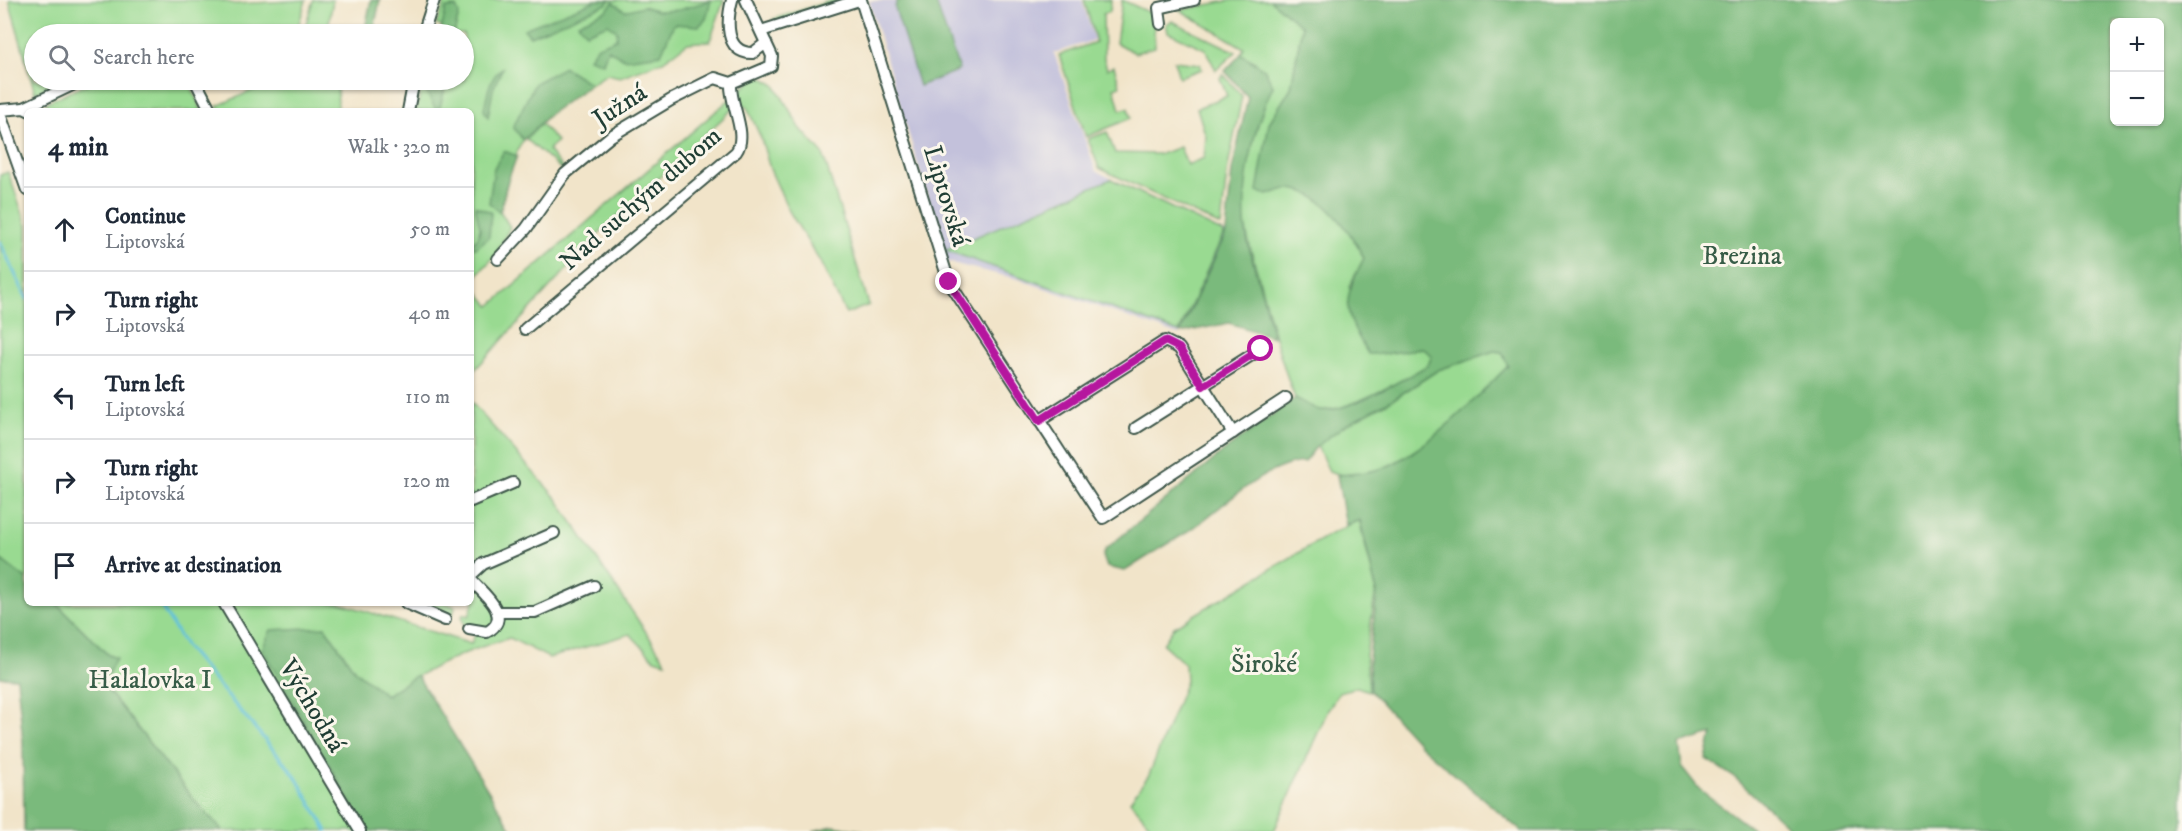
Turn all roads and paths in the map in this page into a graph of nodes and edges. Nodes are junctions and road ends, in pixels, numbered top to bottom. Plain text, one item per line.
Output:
1 (434, 0) edge
2 (732, 0) edge
3 (746, 0) edge
4 (860, 0) edge
5 (1194, 0) edge
6 (426, 24) edge
7 (1161, 24) dead end
8 (760, 31) junction
9 (766, 43) junction
10 (731, 82) junction
11 (64, 90) edge
12 (200, 90) edge
13 (412, 90) edge
14 (31, 108) edge
15 (209, 108) edge
16 (409, 108) edge
17 (0, 110) edge
18 (24, 110) edge
19 (0, 114) edge
20 (24, 182) edge
21 (498, 259) dead end
22 (525, 329) dead end
23 (1261, 349) dead end
24 (1203, 386) junction
25 (1286, 398) dead end
26 (1039, 421) junction
27 (1136, 428) dead end
28 (1233, 433) junction
29 (513, 483) dead end
30 (474, 500) edge
31 (554, 533) dead end
32 (474, 572) edge
33 (474, 583) edge
34 (594, 586) dead end
35 (226, 606) edge
36 (413, 606) edge
37 (497, 612) junction
38 (445, 620) dead end
39 (469, 628) dead end
40 (360, 831) edge

1 - 6 street
2 - 9 street
3 - 8 street, Južná
4 - 8 street, Liptovská
4 - 26 street, Liptovská
5 - 7 street
8 - 9 street, Južná
9 - 10 street, Južná
10 - 21 street, Južná
10 - 22 street, Nad suchým dubom
11 - 14 street
12 - 15 street
13 - 16 street
17 - 18 street
19 - 20 street
23 - 24 street
24 - 26 street
24 - 27 street
24 - 28 street
25 - 28 street, Liptovská
26 - 28 street, Liptovská
29 - 30 street
31 - 32 street
33 - 37 street
34 - 37 street
35 - 40 street, Východná
36 - 38 street
37 - 39 street

